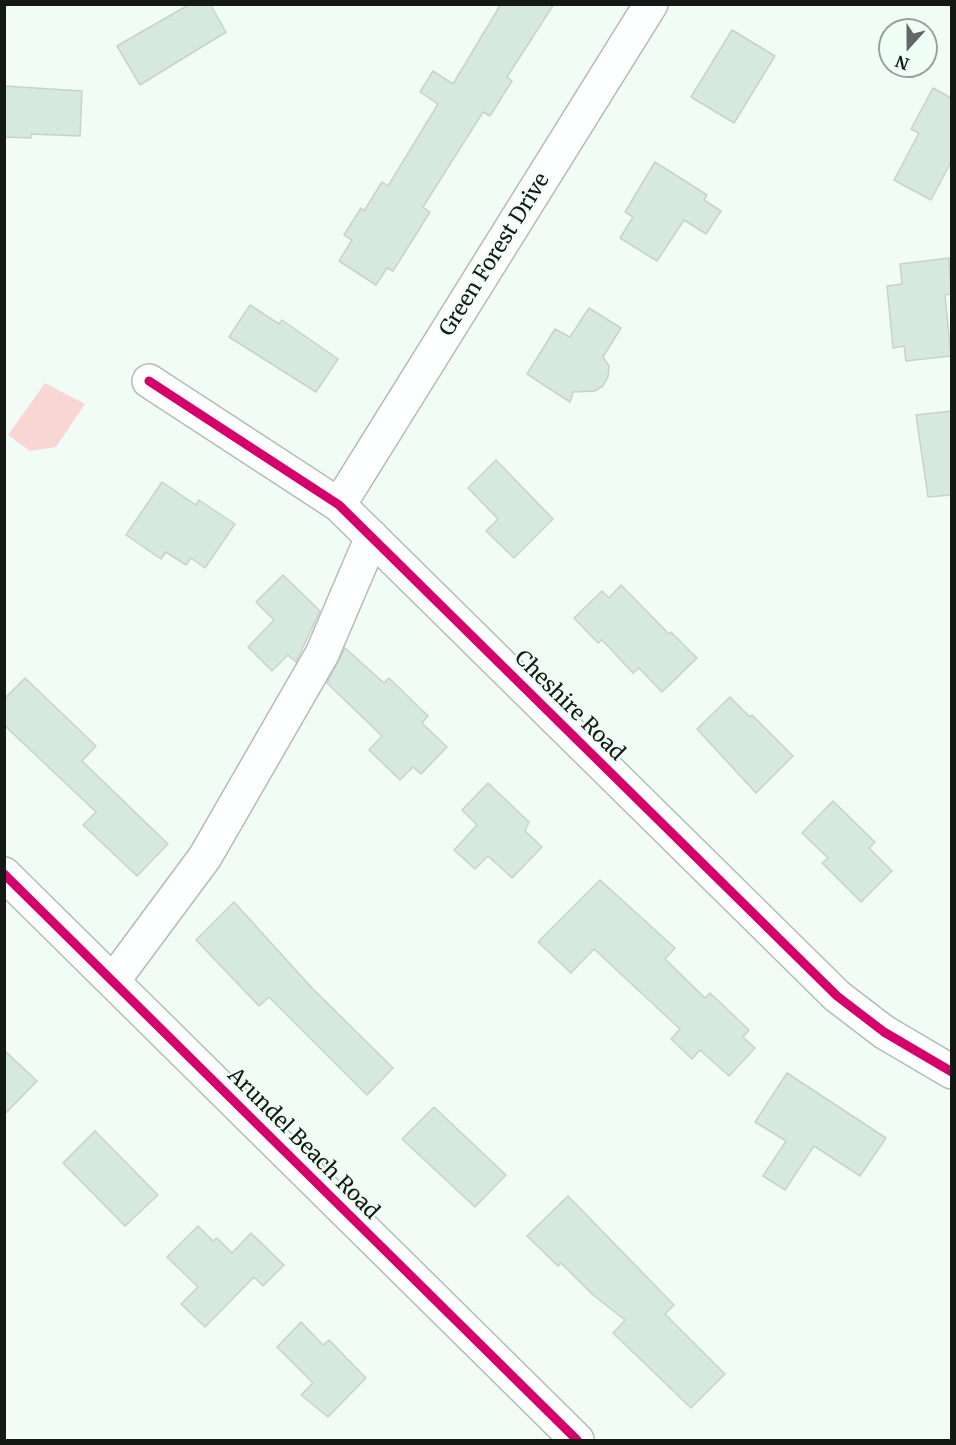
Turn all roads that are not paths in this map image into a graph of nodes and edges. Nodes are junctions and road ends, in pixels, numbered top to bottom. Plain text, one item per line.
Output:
1 (651, 4) edge
2 (149, 381) dead end
3 (339, 505) junction
4 (372, 537) junction
5 (4, 874) edge
6 (113, 981) junction
7 (951, 1072) edge
8 (577, 1440) edge

1 - 3 street, Green Forest Drive
2 - 3 street, Cheshire Road
3 - 4 street, Cheshire Road
4 - 6 street
4 - 7 street, Cheshire Road
5 - 6 street, Arundel Beach Road
6 - 8 street, Arundel Beach Road

